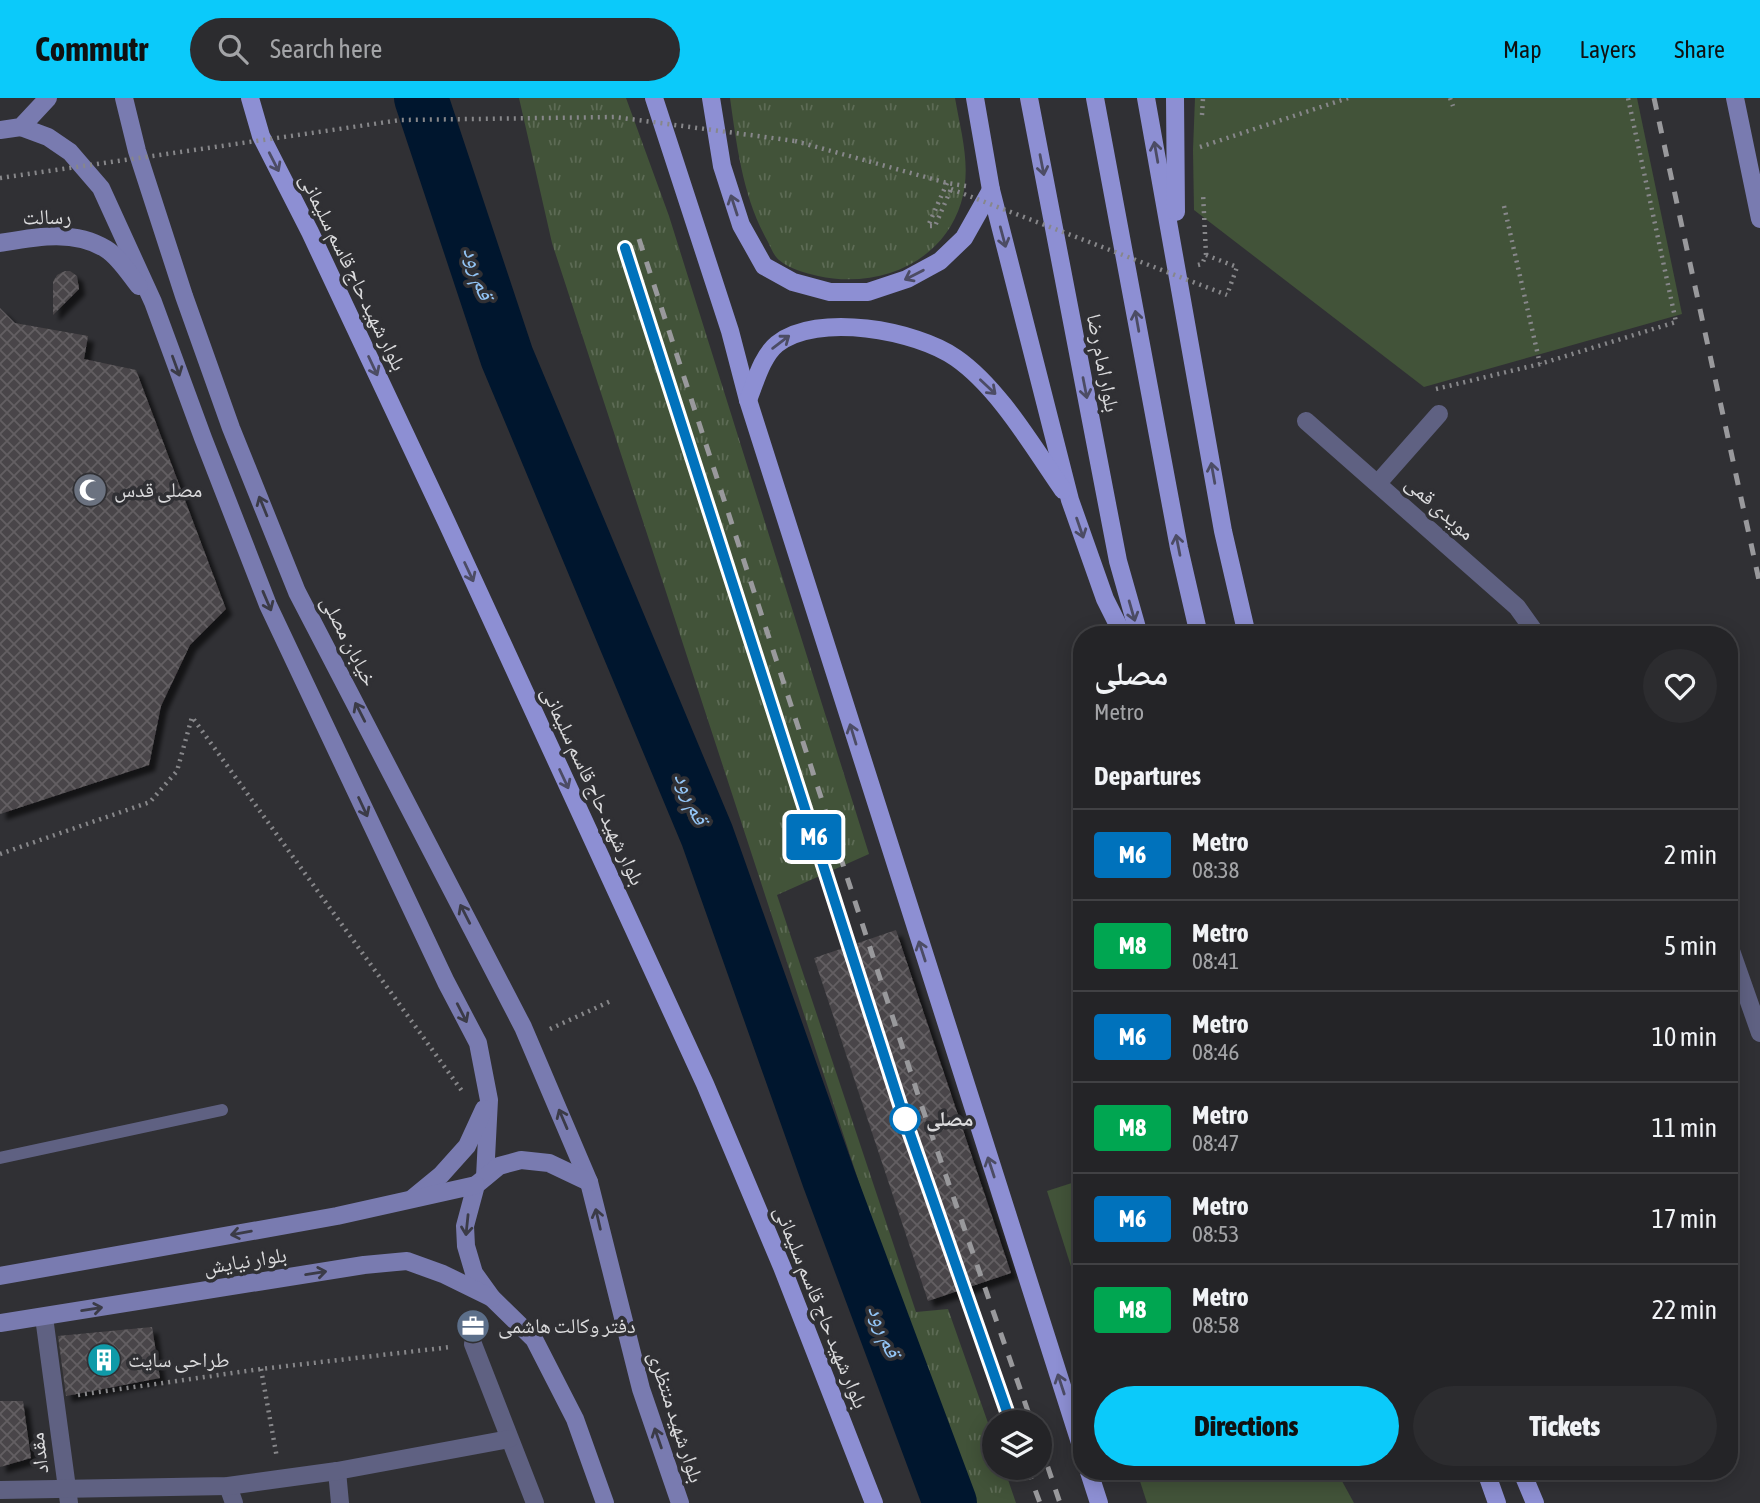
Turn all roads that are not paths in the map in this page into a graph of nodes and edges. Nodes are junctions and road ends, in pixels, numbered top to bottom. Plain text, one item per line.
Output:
1 (48, 98) edge
2 (124, 98) edge
3 (250, 98) edge
4 (654, 98) edge
5 (712, 98) edge
6 (975, 98) edge
7 (1029, 98) edge
8 (1096, 98) edge
9 (1146, 98) edge
10 (1175, 98) edge
11 (1735, 98) edge
12 (10, 128) edge
13 (991, 190) junction
14 (1760, 219) edge
15 (0, 243) edge
16 (1176, 261) junction
17 (153, 302) junction
18 (748, 400) junction
19 (1439, 414) dead end
20 (1306, 421) dead end
21 (1378, 483) junction
22 (1070, 500) junction
23 (1118, 626) edge
24 (1136, 626) edge
25 (1197, 626) edge
26 (1245, 626) edge
27 (1531, 626) edge
28 (1738, 971) edge
29 (1760, 1033) edge
30 (489, 1100) junction
31 (222, 1110) dead end
32 (0, 1158) edge
33 (481, 1181) junction
34 (589, 1182) junction
35 (408, 1201) junction
36 (0, 1276) edge
37 (492, 1298) junction
38 (44, 1317) junction
39 (0, 1323) edge
40 (473, 1344) road end
41 (1073, 1421) edge
42 (509, 1439) junction
43 (337, 1471) junction
44 (1092, 1480) edge
45 (1489, 1480) edge
46 (1525, 1480) edge
47 (0, 1490) edge
48 (231, 1494) edge
49 (68, 1495) edge
50 (340, 1503) edge
51 (535, 1503) edge
52 (605, 1503) edge
53 (680, 1503) edge
54 (874, 1503) edge
55 (1099, 1503) edge
56 (1497, 1503) edge
57 (1535, 1503) edge

1 - 12 main road
34 -> 2 main road, خیابان مصلی
3 -> 54 main road, بلوار شهید حاج قاسم سلیمانی
4 - 18 main road
13 -> 5 main road
6 - 13 main road
7 -> 24 main road, بلوار امام رضا
25 -> 8 main road, بلوار امام رضا
16 -> 9 main road
10 - 16 main road
11 - 14 main road
12 - 17 main road
13 -> 22 main road
15 - 17 main road, رسالت
26 -> 16 main road
17 -> 30 main road
18 -> 22 main road
41 -> 18 main road
19 - 21 street
20 - 21 street, مویدی قمی
21 - 27 street, مویدی قمی
22 -> 23 main road
28 - 29 street
30 - 33 main road
30 - 35 main road
31 - 32 lane
33 - 34 main road, بلوار نیایش
33 - 35 main road, بلوار نیایش
33 -> 37 main road
53 -> 34 main road, بلوار شهید منتظری
35 -> 36 main road, بلوار نیایش
38 -> 37 main road, بلوار نیایش
37 - 52 main road
38 - 39 main road, بلوار نیایش
38 - 49 street, مقداد
40 - 42 street
42 - 43 street
42 - 51 street
43 - 48 street
43 - 50 street
44 - 55 main road
45 - 56 main road
46 - 57 main road
47 - 49 street
48 - 49 street

